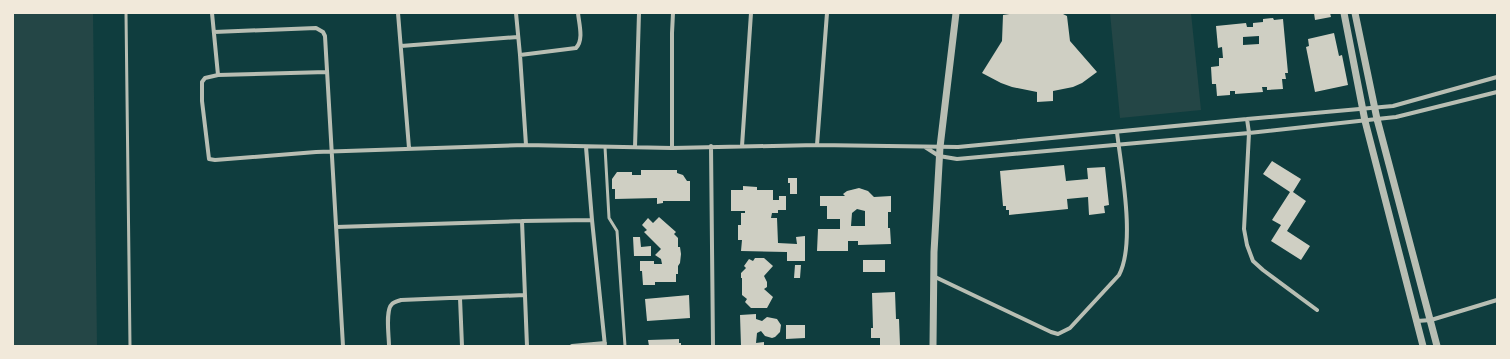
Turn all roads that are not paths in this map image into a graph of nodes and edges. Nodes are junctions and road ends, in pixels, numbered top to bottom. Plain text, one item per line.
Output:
1 (126, 13) edge
2 (212, 13) edge
3 (398, 13) edge
4 (516, 13) edge
5 (578, 13) edge
6 (639, 13) edge
7 (673, 13) edge
8 (751, 13) edge
9 (828, 13) edge
10 (956, 13) edge
11 (1344, 13) edge
12 (1355, 13) edge
13 (214, 32) junction
14 (518, 37) junction
15 (401, 46) junction
16 (520, 55) junction
17 (327, 72) junction
18 (218, 75) junction
19 (1497, 77) edge
20 (1497, 92) edge
21 (1375, 108) junction
22 (1363, 109) junction
23 (1247, 119) junction
24 (1377, 119) junction
25 (1365, 120) junction
26 (1117, 132) junction
27 (1249, 133) junction
28 (1118, 144) junction
29 (526, 145) junction
30 (817, 145) junction
31 (711, 146) junction
32 (742, 146) junction
33 (924, 146) junction
34 (586, 147) junction
35 (605, 147) junction
36 (636, 147) junction
37 (940, 147) junction
38 (409, 148) junction
39 (672, 148) junction
40 (332, 152) junction
41 (940, 156) junction
42 (522, 220) junction
43 (592, 220) junction
44 (336, 227) junction
45 (933, 276) junction
46 (525, 295) junction
47 (460, 298) junction
48 (1497, 300) edge
49 (1317, 310) dead end
50 (1431, 320) junction
51 (1417, 321) junction
52 (605, 345) edge
53 (130, 346) edge
54 (343, 346) edge
55 (389, 346) edge
56 (462, 346) edge
57 (527, 346) edge
58 (572, 346) edge
59 (625, 346) edge
60 (713, 346) edge
61 (933, 346) edge
62 (1423, 346) edge
63 (1437, 346) edge

1 - 53 lane
2 - 13 street
3 - 15 street
4 - 14 street
5 - 16 street
6 - 36 street
7 - 39 street
8 - 32 street
9 - 30 street
10 - 37 street
11 - 22 street
12 - 21 street
13 - 17 street
13 - 18 street
14 - 15 street
14 - 16 street
15 - 38 street
16 - 29 street
17 - 18 street
17 - 40 street
18 - 40 street
19 - 21 street
20 - 24 street
21 - 22 street
21 - 24 street
22 - 23 street
22 - 25 street
23 - 26 street
23 - 27 street
24 - 25 street
24 - 50 street
25 - 27 street
25 - 51 street
26 - 28 street
26 - 37 street
27 - 28 street
27 - 49 street
28 - 41 street
28 - 45 street
29 - 34 street
29 - 38 street
30 - 32 street
30 - 33 street
31 - 32 street
31 - 39 street
31 - 60 street
33 - 37 street
33 - 41 street
34 - 35 street
34 - 43 street
35 - 36 street
35 - 59 lane
36 - 39 street
37 - 41 street
38 - 40 street
40 - 44 street
41 - 45 street
42 - 43 street
42 - 44 street
42 - 46 street
43 - 52 street
44 - 54 street
45 - 61 street
46 - 47 street
46 - 57 street
47 - 55 street
47 - 56 street
48 - 50 street
50 - 51 street
50 - 63 street
51 - 62 street
52 - 58 street

